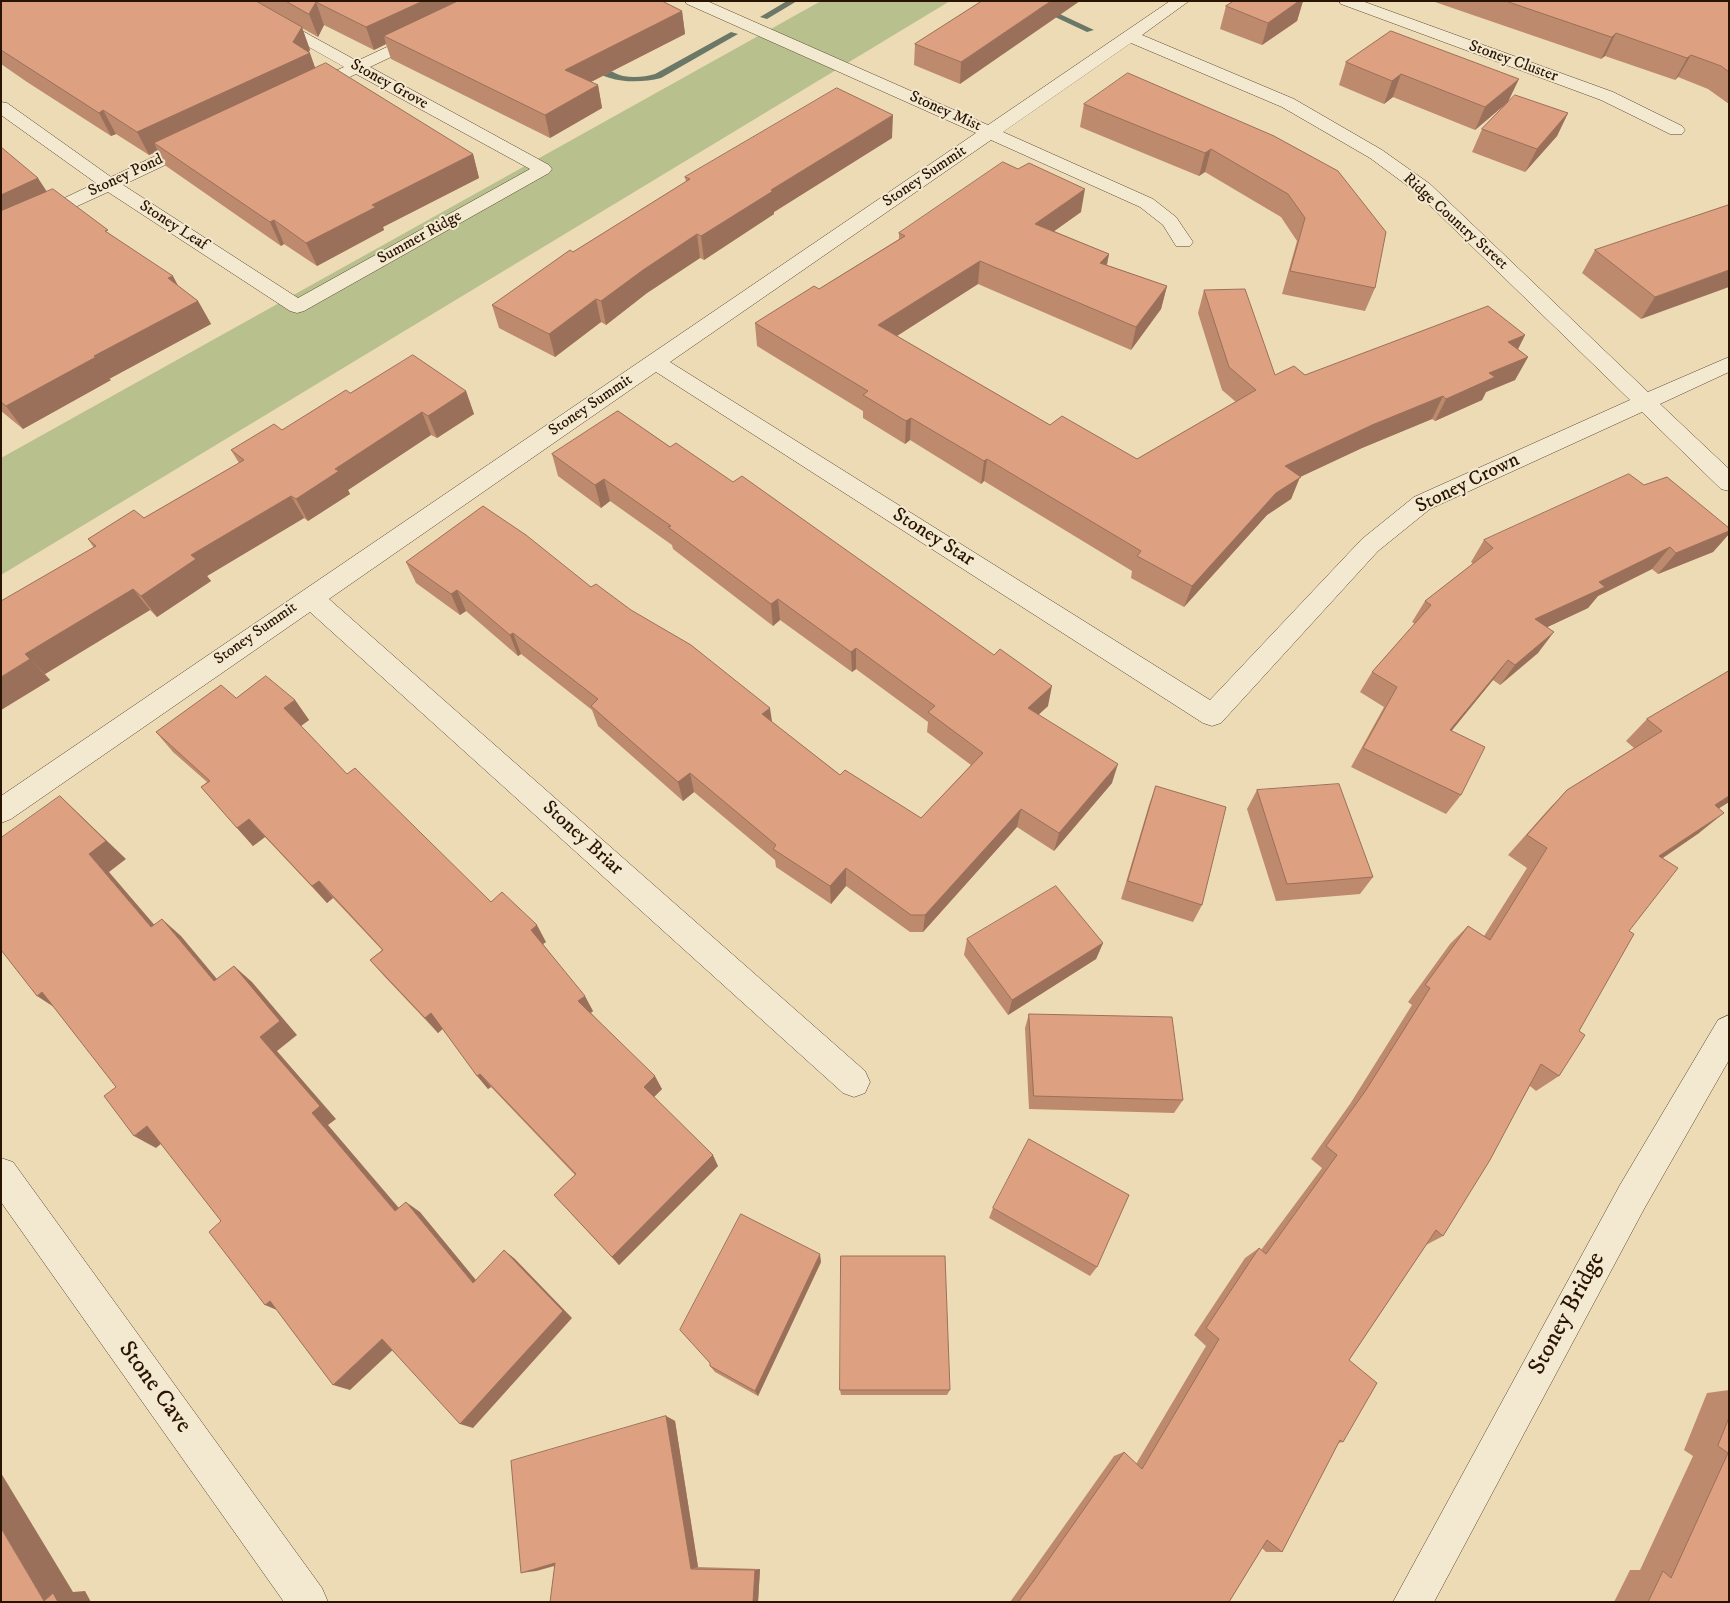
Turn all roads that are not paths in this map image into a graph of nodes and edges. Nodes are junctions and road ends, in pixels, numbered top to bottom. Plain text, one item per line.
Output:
1 (236, 1) edge
2 (693, 1) edge
3 (1181, 1) edge
4 (1347, 1) edge
5 (442, 27) edge
6 (1130, 36) junction
7 (356, 67) junction
8 (294, 96) edge
9 (1, 107) edge
10 (1676, 130) dead end
11 (990, 132) junction
12 (215, 134) edge
13 (543, 169) joint
14 (109, 184) junction
15 (1, 235) edge
16 (1183, 242) dead end
17 (297, 308) joint
18 (655, 362) junction
19 (1729, 364) edge
20 (1645, 402) junction
21 (1729, 483) edge
22 (310, 597) junction
23 (1212, 715) joint
24 (1, 811) edge
25 (1729, 1030) edge
26 (854, 1082) dead end
27 (1, 1174) edge
28 (308, 1602) edge
29 (1412, 1602) edge

1 - 7 street, Stoney Grove
2 - 11 street, Stoney Mist
3 - 6 street, Stoney Summit
4 - 10 street, Stoney Cluster
5 - 7 street
6 - 11 street, Stoney Summit
6 - 20 street, Ridge Country Street
7 - 8 street
7 - 13 street, Stoney Grove
9 - 14 street, Stoney Leaf
11 - 16 street, Stoney Mist
11 - 18 street, Stoney Summit
12 - 14 street, Stoney Pond
13 - 17 street, Summer Ridge
14 - 15 street, Stoney Pond
14 - 17 street, Stoney Leaf
18 - 22 street, Stoney Summit
18 - 23 street, Stoney Star
19 - 20 street, Stoney Crown
20 - 21 street, Ridge Country Street
20 - 23 street, Stoney Crown
22 - 24 street, Stoney Summit
22 - 26 street, Stoney Briar
25 - 29 street, Stoney Bridge
27 - 28 street, Stone Cave

